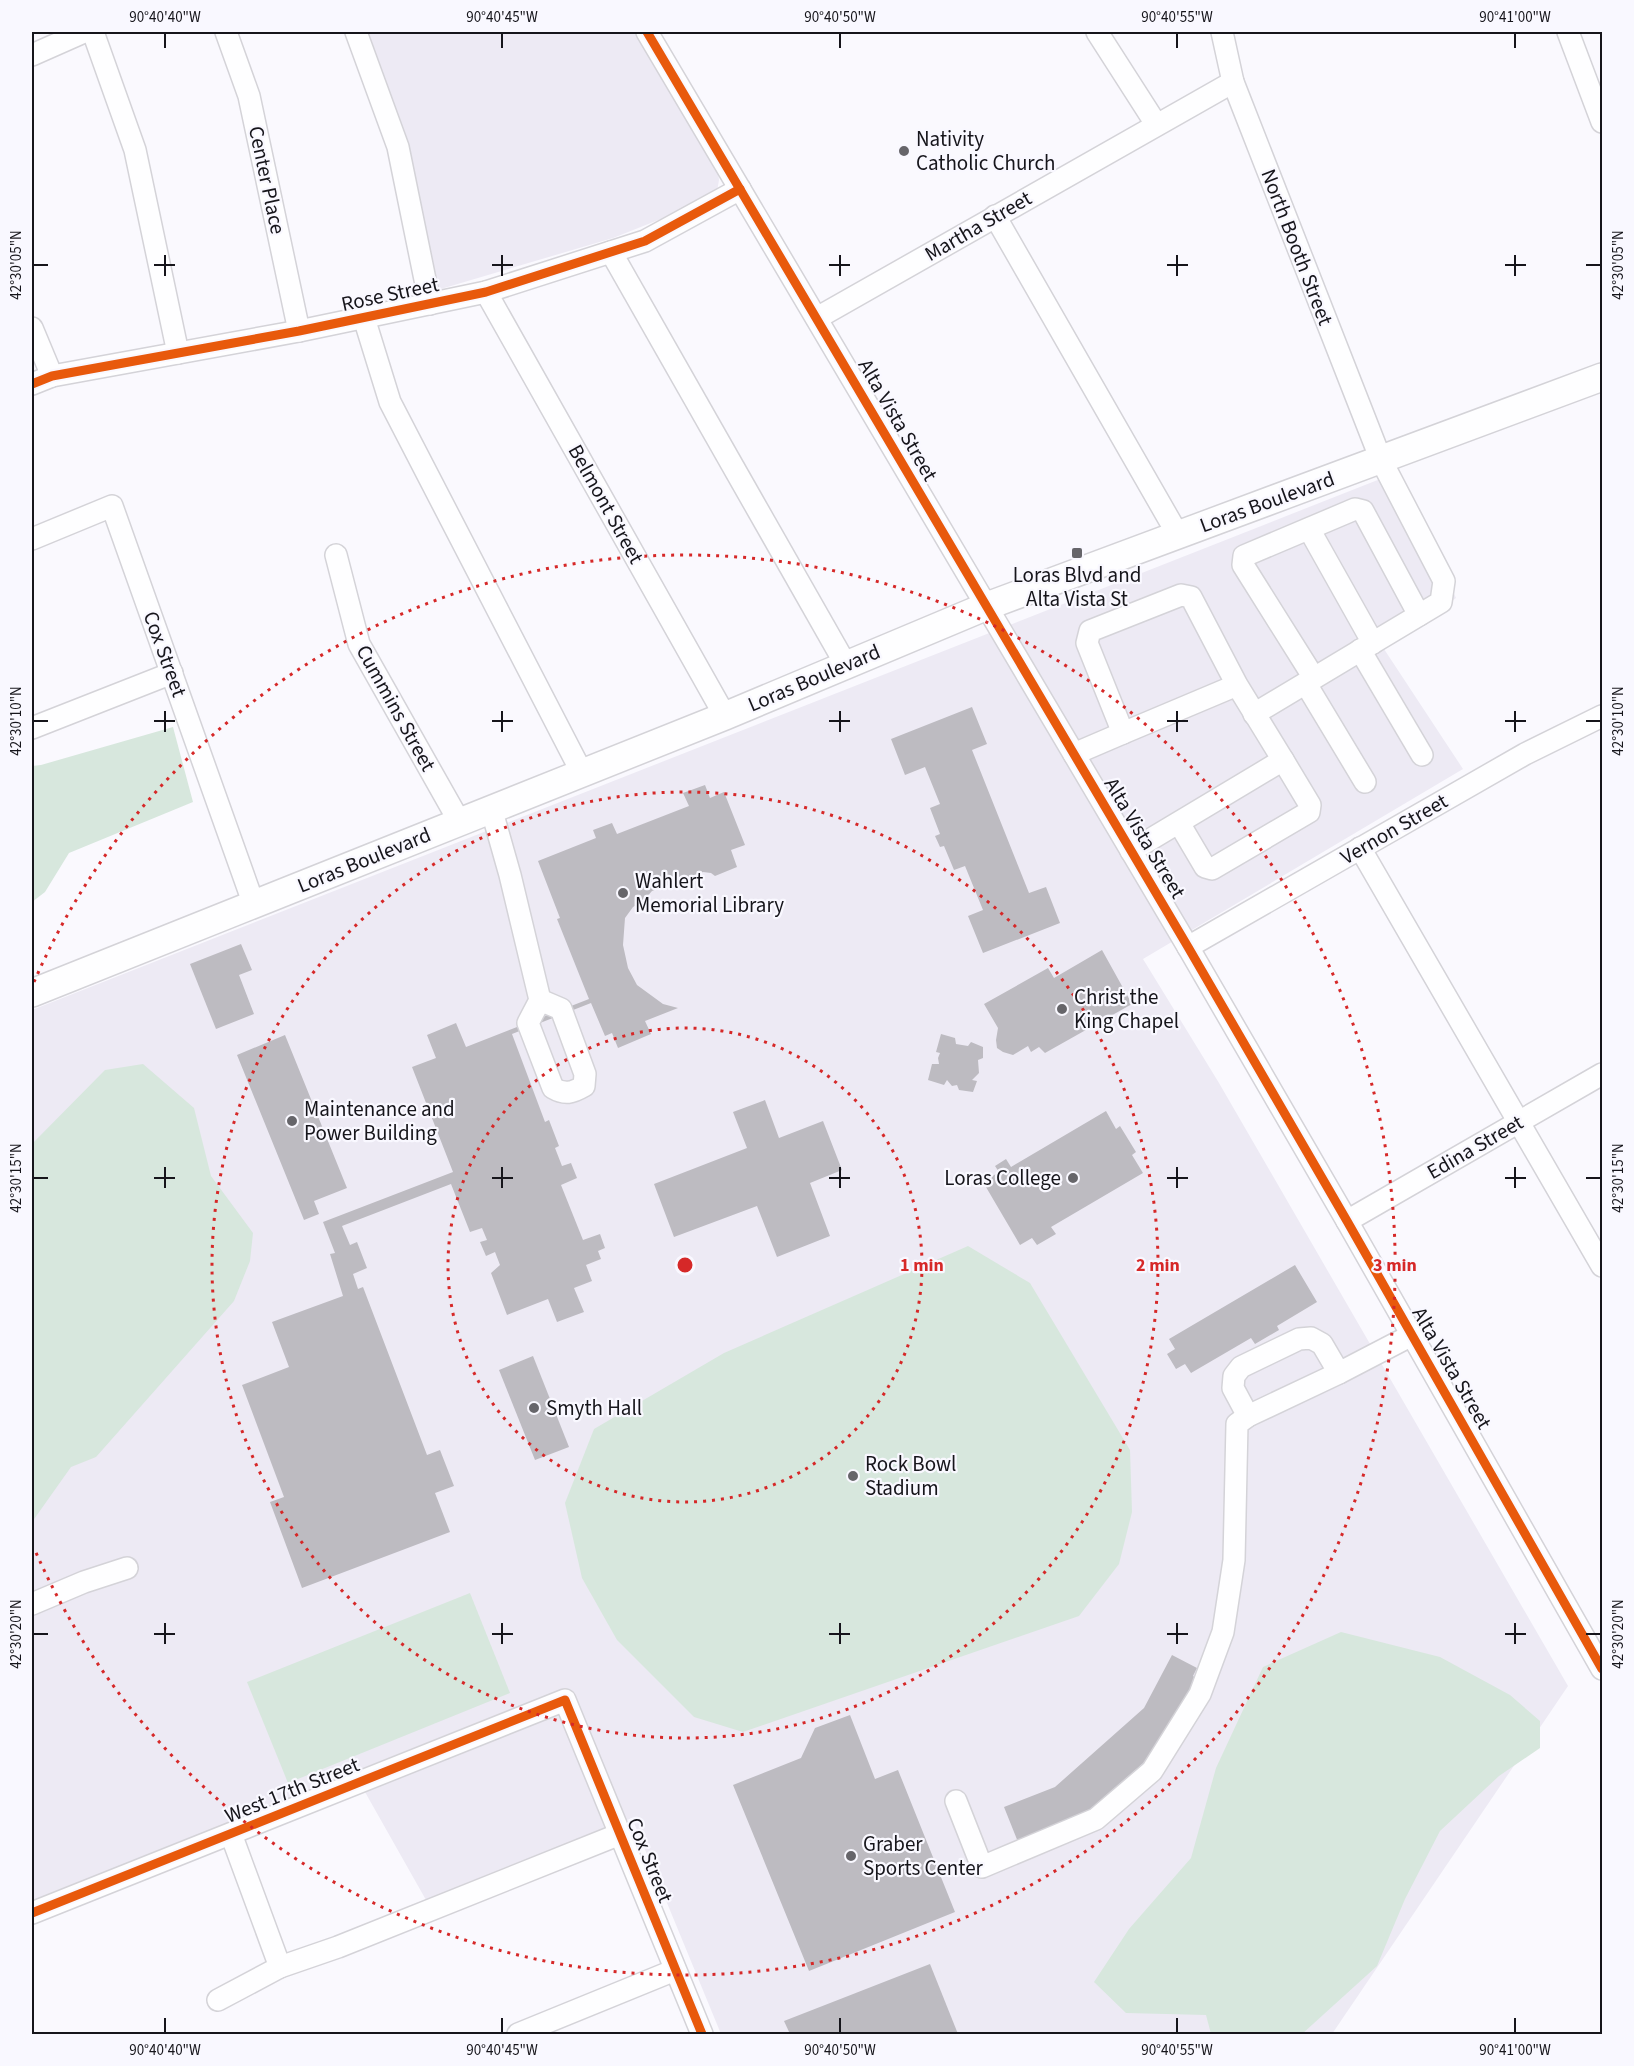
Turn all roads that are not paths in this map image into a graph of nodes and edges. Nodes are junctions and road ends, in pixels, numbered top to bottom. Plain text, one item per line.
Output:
1 (84, 32) edge
2 (93, 32) edge
3 (226, 32) edge
4 (356, 32) edge
5 (647, 32) edge
6 (1096, 32) edge
7 (1222, 32) edge
8 (1568, 32) edge
9 (32, 55) edge
10 (1233, 82) junction
11 (1602, 122) edge
12 (1156, 124) junction
13 (740, 189) junction
14 (995, 216) junction
15 (610, 252) junction
16 (486, 292) junction
17 (430, 304) junction
18 (364, 318) junction
19 (817, 318) junction
20 (32, 328) edge
21 (299, 332) junction
22 (178, 353) junction
23 (52, 376) junction
24 (1602, 377) edge
25 (32, 384) edge
26 (1380, 460) junction
27 (1309, 529) junction
28 (1178, 535) junction
29 (32, 539) edge
30 (336, 555) dead end
31 (987, 606) junction
32 (1419, 615) junction
33 (1366, 646) junction
34 (846, 665) junction
35 (172, 673) junction
36 (1310, 681) junction
37 (1237, 685) junction
38 (1254, 714) junction
39 (725, 716) junction
40 (1602, 716) edge
41 (32, 728) edge
42 (1123, 733) junction
43 (1074, 754) junction
44 (1422, 755) dead end
45 (1283, 760) junction
46 (582, 773) junction
47 (1365, 782) dead end
48 (491, 808) junction
49 (459, 821) junction
50 (1179, 823) junction
51 (1360, 849) junction
52 (1131, 851) junction
53 (254, 905) junction
54 (1188, 947) junction
55 (32, 993) edge
56 (540, 1000) dead end
57 (1602, 1074) edge
58 (1520, 1121) junction
59 (1347, 1221) junction
60 (1602, 1266) edge
61 (1412, 1335) junction
62 (1339, 1373) junction
63 (1248, 1416) junction
64 (127, 1568) dead end
65 (32, 1604) edge
66 (1602, 1669) edge
67 (565, 1700) joint
68 (956, 1801) dead end
69 (231, 1834) junction
70 (620, 1834) junction
71 (32, 1913) edge
72 (280, 1967) junction
73 (675, 1970) junction
74 (218, 2001) dead end
75 (518, 2034) edge
76 (702, 2034) edge

1 - 9 street
2 - 22 street
3 - 21 street, Center Place
4 - 17 street
5 - 13 street, Alta Vista Street
6 - 12 street
7 - 10 street, North Booth Street
8 - 11 street
10 - 12 street, Martha Street
10 - 26 street, North Booth Street
12 - 14 street, Martha Street
13 - 15 street, Rose Street
13 - 19 street, Alta Vista Street
14 - 19 street, Martha Street
14 - 28 street
15 - 16 street, Rose Street
15 - 34 street
16 - 17 street, Rose Street
16 - 39 street, Belmont Street
17 - 18 street, Rose Street
18 - 21 street, Rose Street
18 - 46 street
19 - 31 street, Alta Vista Street
20 - 23 street
21 - 22 street, Rose Street
22 - 23 street, Rose Street
23 - 25 street, Rose Street
24 - 26 main road, Loras Boulevard
26 - 28 main road, Loras Boulevard
26 - 32 street, North Booth Street
27 - 32 street
27 - 33 street
27 - 36 street
28 - 31 main road, Loras Boulevard
29 - 35 street, Cox Street
30 - 49 street, Cummins Street
31 - 34 main road, Loras Boulevard
31 - 43 street, Alta Vista Street
32 - 33 street
33 - 36 street
33 - 44 street
34 - 39 main road, Loras Boulevard
35 - 41 street
35 - 53 street, Cox Street
36 - 38 street
36 - 47 street
37 - 38 street
37 - 42 street
37 - 42 street
38 - 45 street
39 - 46 main road, Loras Boulevard
40 - 51 street, Vernon Street
42 - 43 street
43 - 52 street, Alta Vista Street
45 - 50 street
45 - 50 street
46 - 48 main road, Loras Boulevard
48 - 49 main road, Loras Boulevard
48 - 56 street
49 - 53 main road, Loras Boulevard
50 - 52 street
51 - 54 street, Vernon Street
51 - 58 street
52 - 54 street, Alta Vista Street
53 - 55 main road, Loras Boulevard
54 - 59 street, Alta Vista Street
57 - 58 street, Edina Street
58 - 59 street, Edina Street
58 - 60 street
59 - 61 street, Alta Vista Street
61 - 62 street
61 - 66 street, Alta Vista Street
62 - 63 street
62 - 63 street
63 - 68 street
64 - 65 street
67 - 69 street, West 17th Street
67 - 70 street, Cox Street
69 - 71 street, West 17th Street
69 - 72 street
70 - 72 street
70 - 73 street, Cox Street
72 - 74 street
73 - 75 street
73 - 76 street, Cox Street

